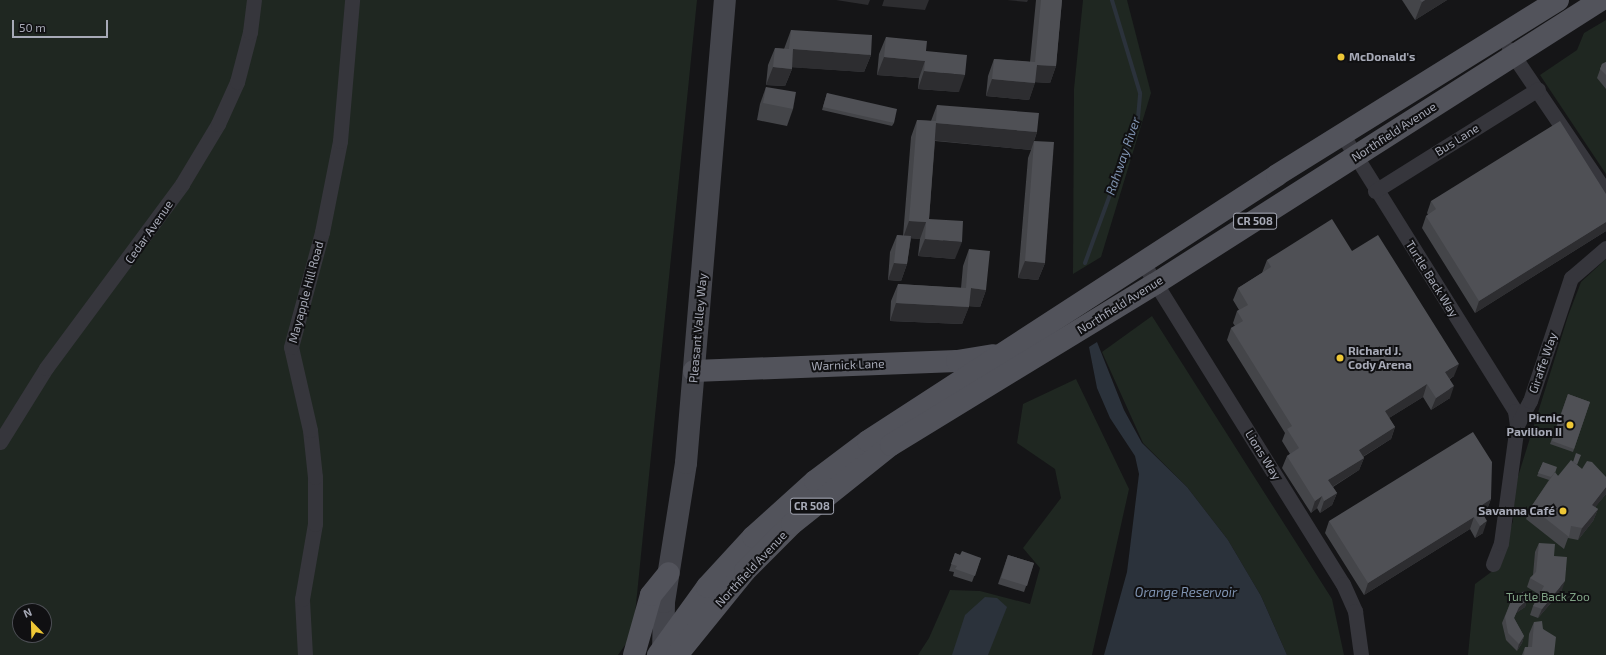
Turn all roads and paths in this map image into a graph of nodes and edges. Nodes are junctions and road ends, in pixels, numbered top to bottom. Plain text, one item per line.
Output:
1 (254, 0) edge
2 (352, 0) edge
3 (725, 0) edge
4 (1558, 0) edge
5 (1601, 0) edge
6 (1499, 36) junction
7 (1514, 55) junction
8 (1538, 89) junction
9 (1342, 134) junction
10 (1354, 158) junction
11 (1375, 191) junction
12 (1606, 192) edge
13 (1606, 248) edge
14 (1143, 263) junction
15 (1155, 284) junction
16 (1001, 354) junction
17 (694, 371) junction
18 (972, 384) junction
19 (1518, 425) junction
20 (0, 442) edge
21 (1493, 564) dead end
22 (669, 573) junction
23 (665, 654) edge
24 (305, 655) edge
25 (634, 655) edge
26 (1361, 655) edge

1 - 20 street, Cedar Avenue
2 - 24 street, Mayapple Hill Road
3 - 17 main road, Pleasant Valley Way
4 - 6 main road, Northfield Avenue / CR 508
5 - 7 main road, Northfield Avenue / CR 508
6 - 7 street
6 - 9 main road, Northfield Avenue / CR 508
7 - 8 street
7 - 10 main road, Northfield Avenue / CR 508
8 - 11 street, Bus Lane
8 - 12 street
9 - 10 street, Turtle Back Way
9 - 14 main road, Northfield Avenue / CR 508
10 - 11 street, Turtle Back Way
10 - 15 main road, Northfield Avenue / CR 508
11 - 19 street, Turtle Back Way
13 - 19 street, Giraffe Way
14 - 15 street, Lions Way
14 - 16 main road, Northfield Avenue / CR 508
15 - 18 main road, Northfield Avenue / CR 508
15 - 26 street, Lions Way
16 - 17 main road, Warnick Lane
16 - 18 main road, Northfield Avenue / CR 508
17 - 22 main road, Pleasant Valley Way
18 - 23 main road, Northfield Avenue / CR 508
19 - 21 street, Giraffe Way
22 - 23 main road, Pleasant Valley Way
22 - 25 main road

